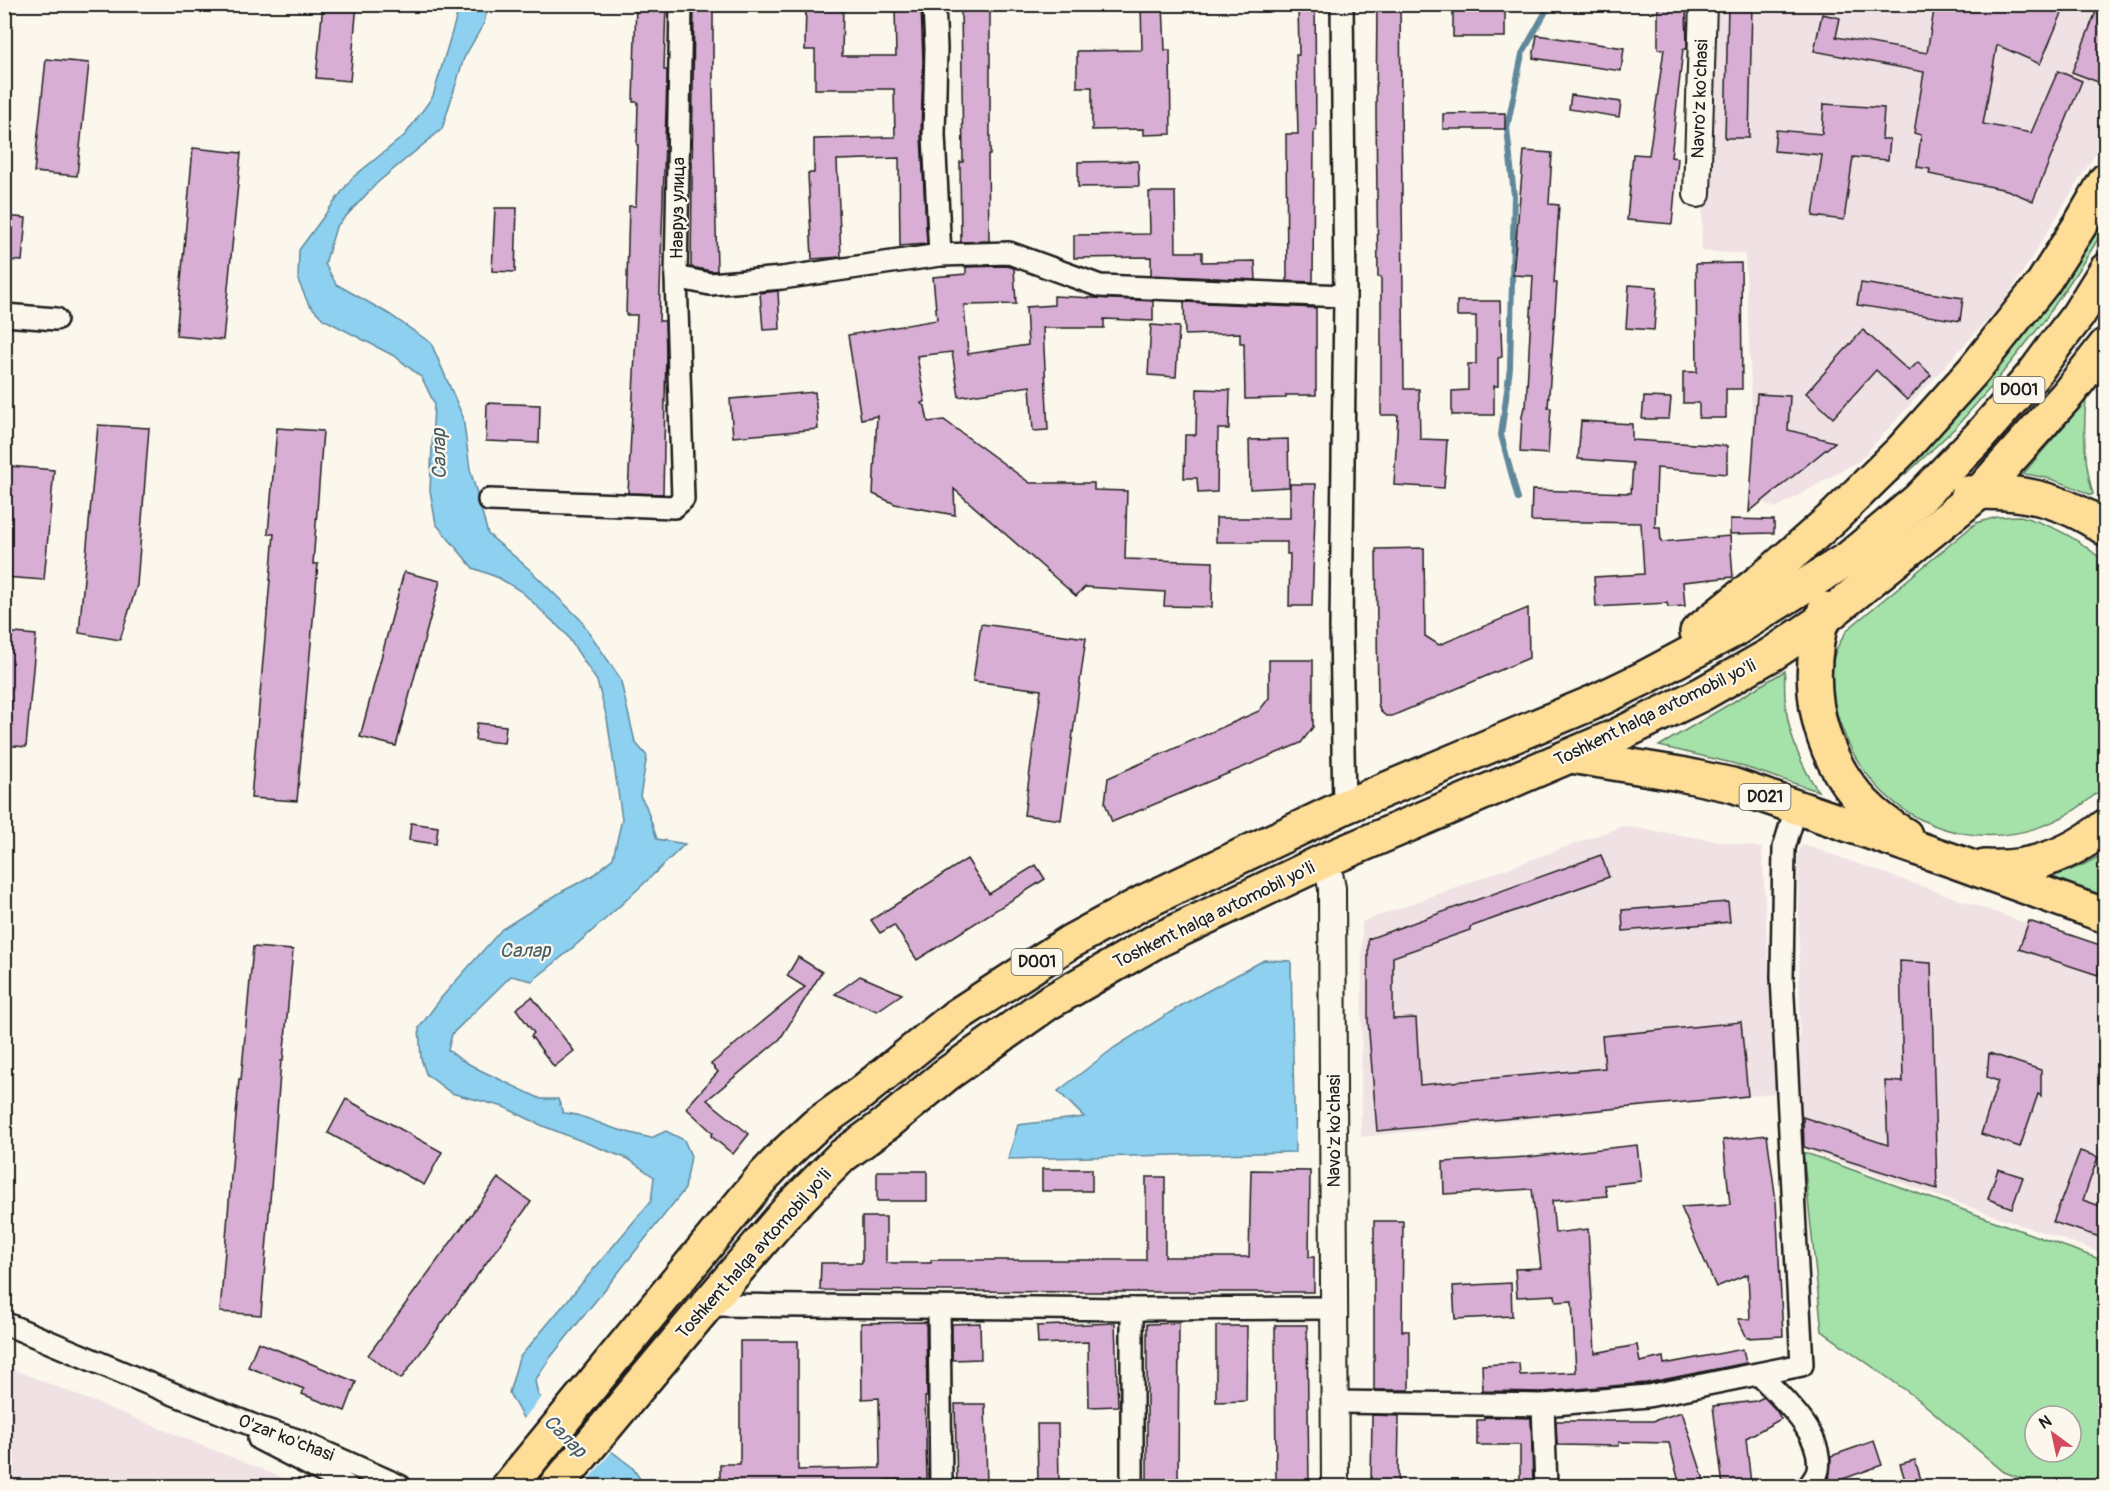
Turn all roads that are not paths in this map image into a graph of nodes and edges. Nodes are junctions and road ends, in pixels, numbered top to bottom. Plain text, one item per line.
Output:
1 (681, 4) edge
2 (934, 4) edge
3 (1342, 4) edge
4 (1704, 4) edge
5 (2106, 180) edge
6 (1697, 194) dead end
7 (940, 255) junction
8 (2106, 270) edge
9 (676, 277) junction
10 (1345, 296) junction
11 (4, 315) edge
12 (57, 319) dead end
13 (2106, 345) edge
14 (1981, 491) junction
15 (1919, 499) junction
16 (489, 500) dead end
17 (2106, 529) edge
18 (1849, 558) junction
19 (1821, 621) junction
20 (1592, 703) junction
21 (1571, 756) junction
22 (1344, 807) junction
23 (1796, 808) junction
24 (2106, 826) edge
25 (1326, 860) junction
26 (1954, 861) junction
27 (2106, 916) edge
28 (761, 1179) junction
29 (790, 1208) junction
30 (707, 1305) junction
31 (939, 1308) junction
32 (1335, 1308) junction
33 (1132, 1309) junction
34 (4, 1323) edge
35 (1759, 1374) junction
36 (171, 1393) junction
37 (1335, 1402) junction
38 (1543, 1405) junction
39 (507, 1484) edge
40 (347, 1486) edge
41 (400, 1486) edge
42 (556, 1486) edge
43 (941, 1486) edge
44 (1131, 1486) edge
45 (1335, 1486) edge
46 (1546, 1486) edge
47 (1809, 1486) edge

1 - 9 street, Навруз улица
2 - 7 street
3 - 10 street
4 - 6 street, Navro'z ko'chasi
5 - 20 highway
7 - 9 street
7 - 10 street
8 - 15 highway, D001
9 - 16 street, Навруз улица
10 - 22 street
11 - 12 street
13 - 14 highway, D001
14 - 15 highway
14 - 17 highway
14 - 19 highway, Toshkent halqa avtomobil yo'li / D001
15 - 18 highway, Toshkent halqa avtomobil yo'li / D001
18 - 19 highway, D021
18 - 20 highway, Toshkent halqa avtomobil yo'li / D001
19 - 21 highway, Toshkent halqa avtomobil yo'li / D001
19 - 26 highway, D021
20 - 22 highway, Toshkent halqa avtomobil yo'li / D001
21 - 23 highway, D021
21 - 25 highway, Toshkent halqa avtomobil yo'li / D001
22 - 28 highway, Toshkent halqa avtomobil yo'li / D001
23 - 26 highway, D021
23 - 35 street
24 - 26 highway, D021
25 - 29 highway, Toshkent halqa avtomobil yo'li / D001
25 - 32 street, Navo'z ko'chasi
26 - 27 highway, D021
28 - 29 highway
28 - 39 highway, Toshkent halqa avtomobil yo'li / D001
29 - 30 highway, Toshkent halqa avtomobil yo'li / D001
30 - 31 street
30 - 42 highway, Toshkent halqa avtomobil yo'li / D001
31 - 33 street
31 - 43 street
32 - 33 street
32 - 37 street, Navo'z ko'chasi
33 - 44 street
34 - 36 street, O'zar ko'chasi
35 - 38 street
35 - 47 street
36 - 40 street, O'zar ko'chasi
36 - 41 street, O'zar ko'chasi
37 - 38 street
37 - 45 street, Navo'z ko'chasi
38 - 46 street

